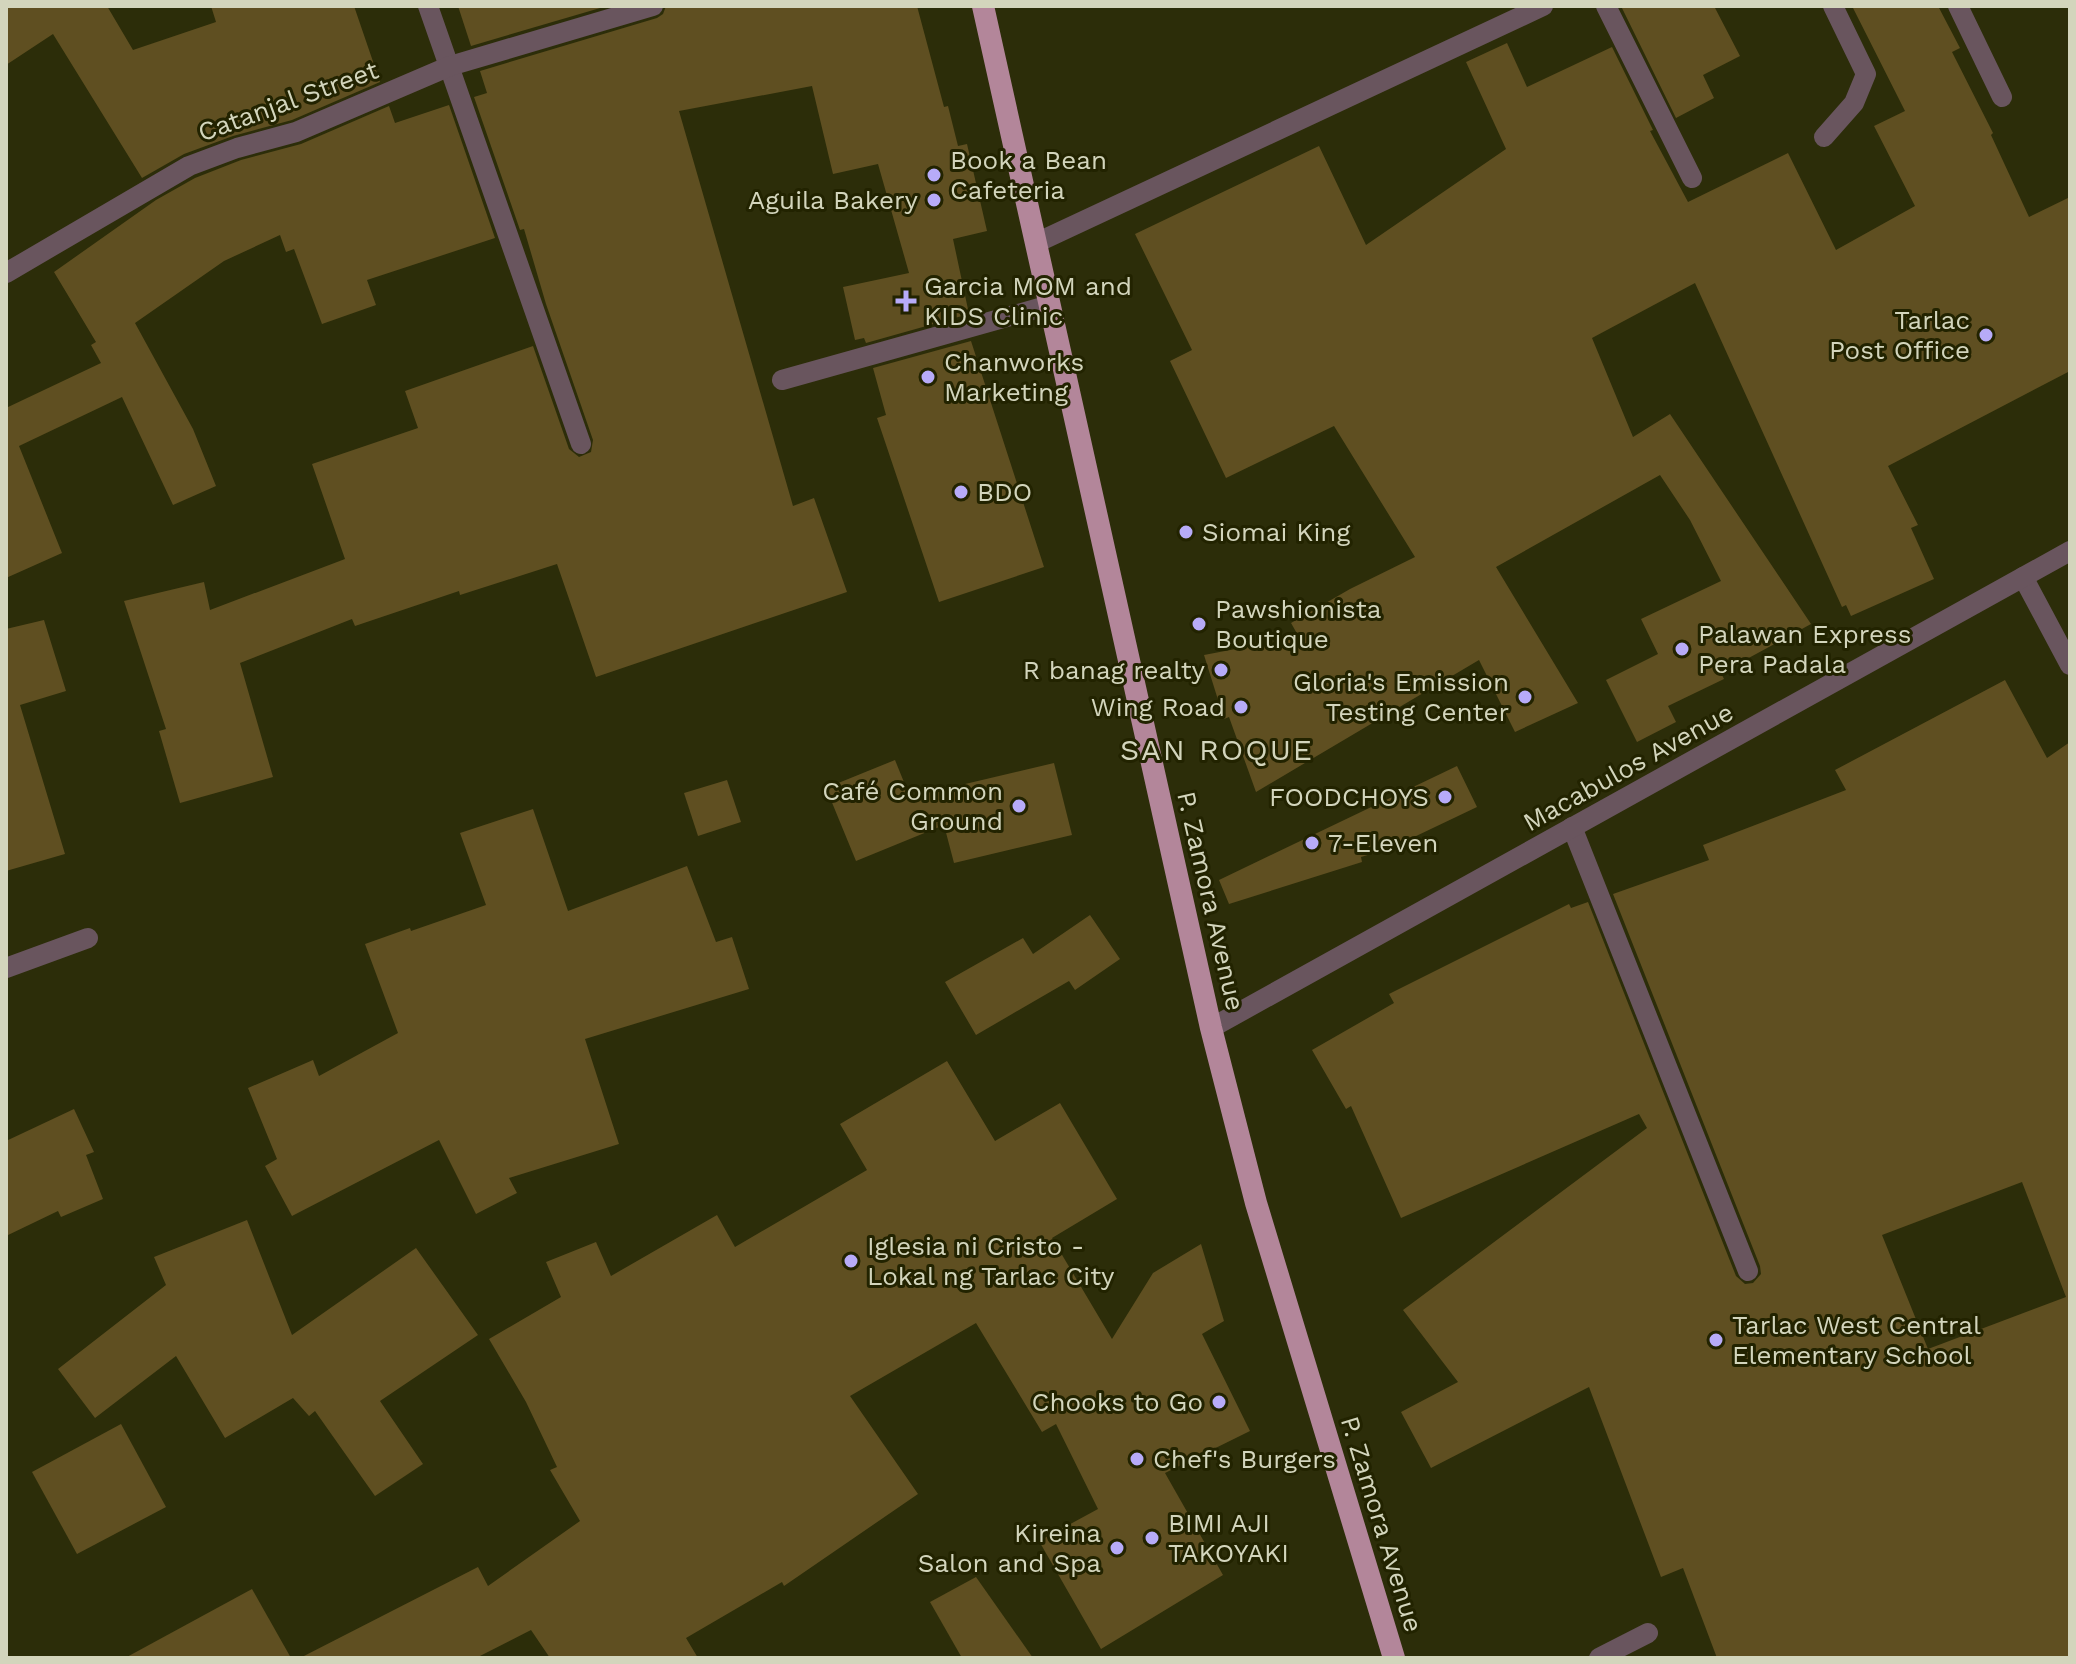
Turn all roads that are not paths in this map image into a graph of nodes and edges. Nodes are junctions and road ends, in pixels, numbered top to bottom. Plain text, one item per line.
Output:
1 (428, 6) edge
2 (653, 6) edge
3 (983, 6) edge
4 (1543, 6) edge
5 (1606, 6) edge
6 (1833, 6) edge
7 (1958, 6) edge
8 (450, 66) junction
9 (2002, 97) dead end
10 (1824, 137) dead end
11 (1692, 178) dead end
12 (1036, 243) junction
13 (6, 273) edge
14 (1050, 305) junction
15 (782, 380) dead end
16 (581, 444) dead end
17 (2070, 551) edge
18 (2023, 577) junction
19 (2070, 665) edge
20 (1572, 827) junction
21 (88, 938) dead end
22 (6, 968) edge
23 (1211, 1028) junction
24 (1748, 1271) dead end
25 (1648, 1633) dead end
26 (1394, 1658) edge
27 (1599, 1658) edge

1 - 8 street
2 - 8 street, Catanjal Street
3 - 12 highway, P. Zamora Avenue
4 - 12 street
5 - 11 street
6 - 10 street
7 - 9 street
8 - 13 street, Catanjal Street
8 - 16 street
12 - 14 highway, P. Zamora Avenue
14 - 15 street
14 - 23 highway, P. Zamora Avenue
17 - 18 street, Macabulos Avenue
18 - 19 street
18 - 20 street, Macabulos Avenue
20 - 23 street, Macabulos Avenue
20 - 24 street
21 - 22 street
23 - 26 highway, P. Zamora Avenue
25 - 27 street

